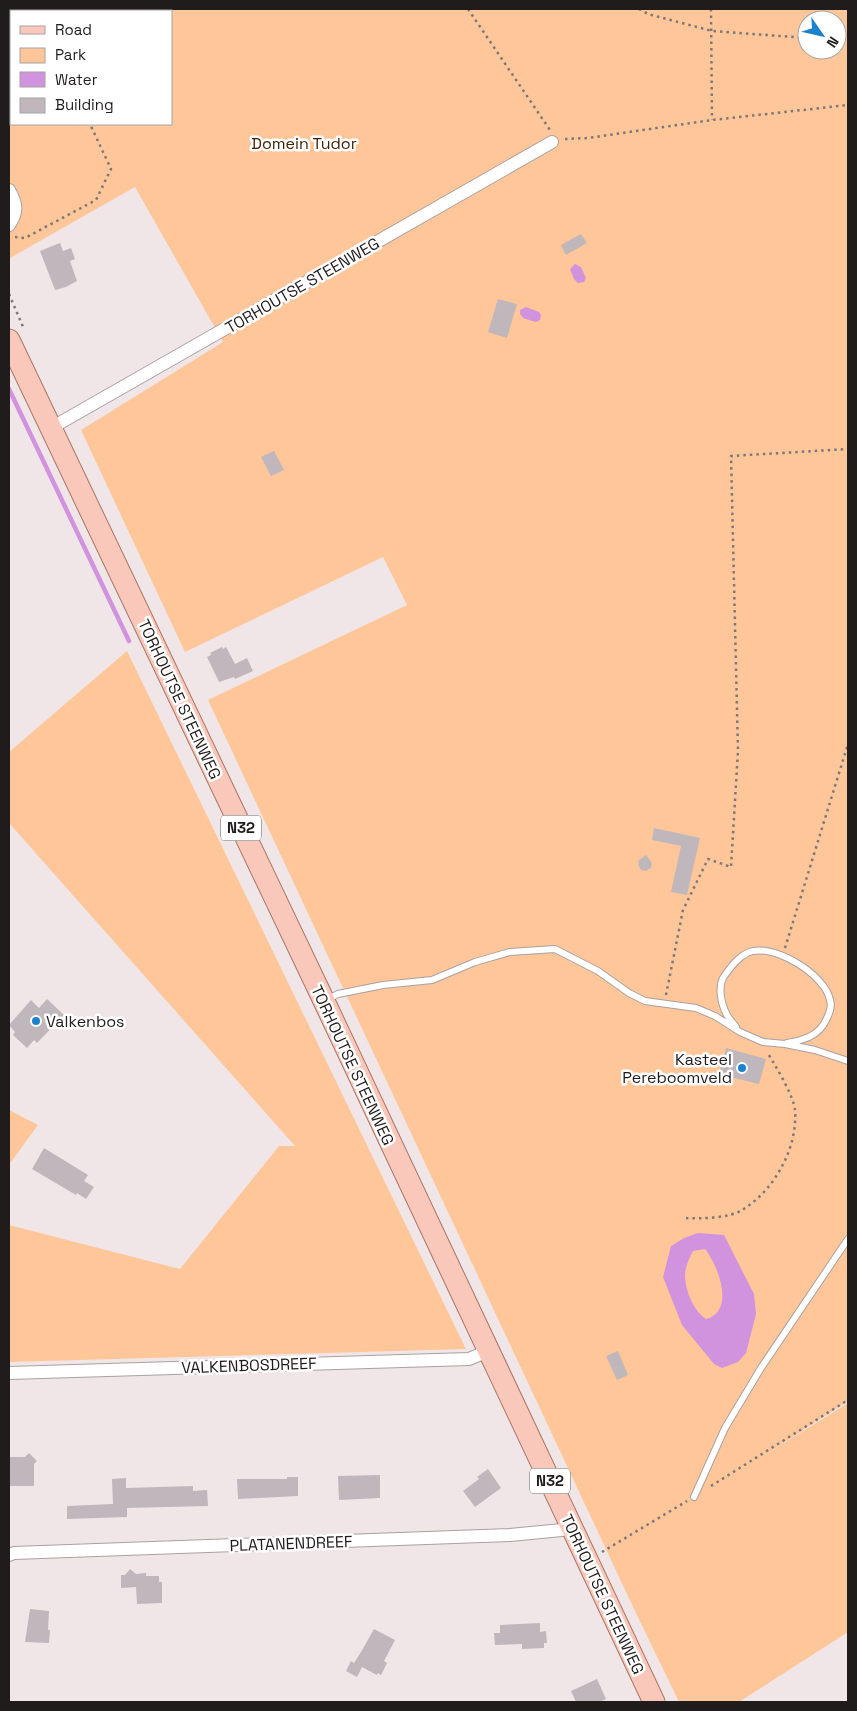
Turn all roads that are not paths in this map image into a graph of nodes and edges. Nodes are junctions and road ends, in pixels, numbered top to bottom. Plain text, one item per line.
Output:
1 (557, 138) road end
2 (9, 190) edge
3 (9, 226) edge
4 (9, 340) edge
5 (51, 428) junction
6 (324, 1001) junction
7 (740, 1032) junction
8 (785, 1044) junction
9 (848, 1061) edge
10 (848, 1239) edge
11 (488, 1351) junction
12 (9, 1373) edge
13 (694, 1497) road end
14 (572, 1529) junction
15 (9, 1555) edge
16 (654, 1702) edge

1 - 5 street, TORHOUTSE STEENWEG
2 - 3 street
4 - 5 main road, TORHOUTSE STEENWEG / N32
5 - 6 main road, TORHOUTSE STEENWEG / N32
6 - 7 lane
6 - 11 main road, TORHOUTSE STEENWEG / N32
7 - 8 lane
7 - 8 lane
8 - 9 lane
10 - 13 lane
11 - 12 street, VALKENBOSDREEF
11 - 14 main road, TORHOUTSE STEENWEG / N32
14 - 15 street, PLATANENDREEF
14 - 16 main road, TORHOUTSE STEENWEG / N32

